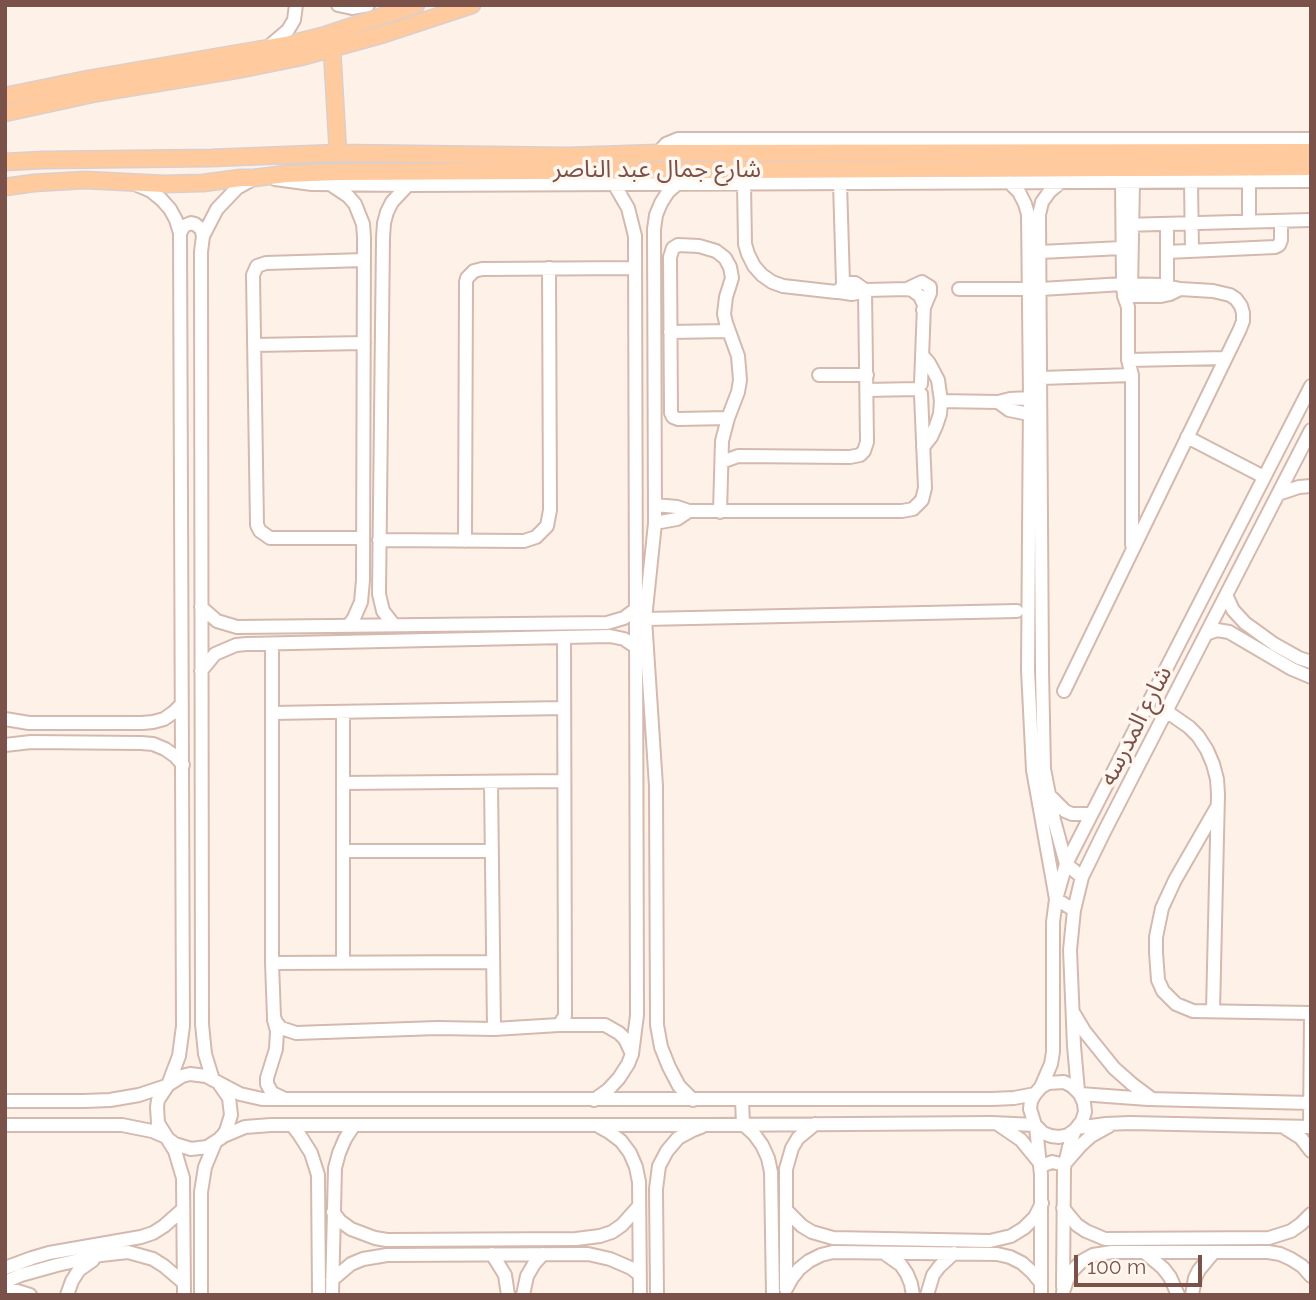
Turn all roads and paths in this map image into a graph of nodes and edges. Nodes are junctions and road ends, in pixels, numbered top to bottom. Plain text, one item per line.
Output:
1 (296, 5) edge
2 (338, 5) edge
3 (368, 5) edge
4 (416, 5) edge
5 (472, 5) edge
6 (267, 48) junction
7 (332, 49) junction
8 (7, 104) edge
9 (1311, 139) edge
10 (1186, 146) junction
11 (1311, 152) edge
12 (338, 153) junction
13 (164, 158) junction
14 (211, 158) junction
15 (973, 161) junction
16 (5, 162) edge
17 (942, 169) junction
18 (713, 170) junction
19 (546, 171) junction
20 (252, 178) junction
21 (1310, 178) edge
22 (1249, 181) junction
23 (1009, 182) junction
24 (1062, 182) junction
25 (1128, 182) junction
26 (1191, 182) junction
27 (130, 183) junction
28 (678, 183) junction
29 (701, 183) junction
30 (744, 183) junction
31 (840, 183) junction
32 (932, 183) junction
33 (188, 184) junction
34 (330, 184) junction
35 (408, 184) junction
36 (566, 184) junction
37 (614, 184) junction
38 (6, 188) edge
39 (1311, 220) edge
40 (1281, 221) junction
41 (1249, 222) junction
42 (1192, 223) junction
43 (1128, 224) junction
44 (1167, 224) junction
45 (1034, 225) junction
46 (180, 233) junction
47 (203, 236) junction
48 (364, 237) junction
49 (383, 238) junction
50 (1122, 248) junction
51 (654, 249) junction
52 (635, 250) junction
53 (1192, 251) junction
54 (1040, 252) junction
55 (1167, 252) junction
56 (364, 260) junction
57 (751, 260) junction
58 (728, 263) junction
59 (549, 268) junction
60 (635, 268) junction
61 (732, 278) junction
62 (1167, 285) junction
63 (841, 287) junction
64 (959, 289) dead end
65 (1035, 289) junction
66 (1180, 289) junction
67 (865, 290) junction
68 (1127, 293) junction
69 (728, 331) junction
70 (670, 332) junction
71 (364, 343) junction
72 (254, 345) junction
73 (922, 355) junction
74 (1226, 358) junction
75 (1128, 360) junction
76 (819, 375) dead end
77 (867, 375) junction
78 (1132, 375) junction
79 (1041, 378) junction
80 (1311, 386) edge
81 (921, 389) junction
82 (867, 390) junction
83 (941, 395) junction
84 (1030, 398) junction
85 (998, 402) junction
86 (1029, 414) junction
87 (728, 418) junction
88 (655, 422) junction
89 (635, 423) junction
90 (1187, 437) junction
91 (1307, 441) edge
92 (1282, 443) junction
93 (923, 447) junction
94 (722, 456) junction
95 (380, 458) junction
96 (363, 459) junction
97 (1264, 477) junction
98 (1311, 486) edge
99 (1278, 494) junction
100 (655, 505) junction
101 (689, 511) junction
102 (720, 512) junction
103 (655, 523) junction
104 (363, 538) junction
105 (379, 540) junction
106 (465, 541) junction
107 (182, 549) junction
108 (201, 549) junction
109 (1132, 550) junction
110 (362, 594) junction
111 (379, 594) junction
112 (1226, 595) junction
113 (1029, 606) junction
114 (201, 607) junction
115 (640, 614) junction
116 (610, 622) junction
117 (437, 624) junction
118 (349, 625) junction
119 (394, 625) junction
120 (248, 626) junction
121 (1206, 634) junction
122 (610, 636) junction
123 (564, 637) junction
124 (438, 640) junction
125 (247, 644) junction
126 (272, 644) junction
127 (636, 647) junction
128 (1311, 662) edge
129 (201, 671) junction
130 (1311, 677) edge
131 (1064, 691) dead end
132 (182, 704) junction
133 (564, 708) junction
134 (1166, 711) junction
135 (343, 712) junction
136 (272, 713) junction
137 (5, 719) edge
138 (5, 745) edge
139 (183, 765) junction
140 (564, 781) junction
141 (491, 782) junction
142 (343, 783) junction
143 (636, 786) junction
144 (656, 786) junction
145 (1049, 794) junction
146 (1217, 807) junction
147 (1091, 814) junction
148 (343, 851) junction
149 (492, 851) junction
150 (202, 857) junction
151 (183, 858) junction
152 (1066, 864) junction
153 (1082, 877) junction
154 (1056, 898) junction
155 (1074, 910) junction
156 (493, 962) junction
157 (272, 963) junction
158 (343, 963) junction
159 (1072, 1010) junction
160 (1213, 1011) junction
161 (637, 1014) junction
162 (656, 1014) junction
163 (1311, 1014) edge
164 (274, 1017) junction
165 (559, 1025) junction
166 (494, 1028) junction
167 (632, 1054) junction
168 (216, 1082) junction
169 (167, 1085) junction
170 (1038, 1090) junction
171 (5, 1093) edge
172 (1079, 1093) junction
173 (1129, 1098) junction
174 (285, 1099) junction
175 (992, 1099) junction
176 (1153, 1099) junction
177 (21, 1100) junction
178 (594, 1100) junction
179 (693, 1100) junction
180 (742, 1100) junction
181 (5, 1101) edge
182 (1310, 1103) edge
183 (994, 1123) junction
184 (1130, 1123) junction
185 (743, 1124) junction
186 (815, 1124) junction
187 (1114, 1124) junction
188 (5, 1125) edge
189 (292, 1125) junction
190 (354, 1125) junction
191 (596, 1125) junction
192 (709, 1125) junction
193 (1278, 1125) junction
194 (1035, 1126) junction
195 (1310, 1127) edge
196 (1076, 1129) junction
197 (167, 1138) junction
198 (218, 1140) junction
199 (1311, 1151) edge
200 (1041, 1166) junction
201 (1064, 1166) junction
202 (656, 1179) junction
203 (639, 1182) junction
204 (779, 1185) junction
205 (319, 1201) junction
206 (1042, 1203) junction
207 (200, 1205) junction
208 (639, 1206) junction
209 (333, 1207) junction
210 (183, 1208) junction
211 (1063, 1208) junction
212 (786, 1210) junction
213 (1311, 1214) edge
214 (588, 1238) junction
215 (387, 1240) junction
216 (997, 1240) junction
217 (833, 1245) junction
218 (1268, 1245) junction
219 (129, 1246) junction
220 (1105, 1246) junction
221 (884, 1252) junction
222 (1144, 1252) junction
223 (1214, 1252) junction
224 (954, 1253) junction
225 (492, 1254) junction
226 (543, 1254) junction
227 (589, 1254) junction
228 (997, 1254) junction
229 (101, 1255) junction
230 (387, 1255) junction
231 (5, 1268) edge
232 (640, 1275) junction
233 (1311, 1276) edge
234 (332, 1280) junction
235 (5, 1282) edge
236 (184, 1289) edge
237 (1041, 1289) edge
238 (5, 1290) edge
239 (787, 1292) edge
240 (1063, 1293) edge
241 (64, 1294) edge
242 (30, 1295) edge
243 (201, 1295) edge
244 (319, 1295) edge
245 (332, 1295) edge
246 (510, 1295) edge
247 (520, 1295) edge
248 (640, 1295) edge
249 (657, 1295) edge
250 (774, 1295) edge
251 (912, 1295) edge
252 (927, 1295) edge
253 (1180, 1295) edge
254 (1190, 1295) edge

1 - 6 street
2 - 3 street
4 - 6 main road
5 - 7 main road
6 - 8 main road
7 - 8 main road
7 - 12 main road
9 - 10 street
10 - 11 main road, شارع جمال عبد الناصر
10 - 15 main road, شارع جمال عبد الناصر
12 - 14 main road, شارع جمال عبد الناصر
12 - 15 main road, شارع جمال عبد الناصر
13 - 14 main road, شارع جمال عبد الناصر
13 - 16 main road, شارع جمال عبد الناصر
13 - 33 main road
14 - 20 main road
15 - 17 main road, شارع جمال عبد الناصر
15 - 21 main road, شارع جمال عبد الناصر
15 - 23 street
15 - 32 street
17 - 18 main road, شارع جمال عبد الناصر
17 - 32 main road
18 - 19 main road, شارع جمال عبد الناصر
18 - 29 main road
19 - 20 main road, شارع جمال عبد الناصر
19 - 36 main road
20 - 33 main road, شارع جمال عبد الناصر
20 - 34 street
20 - 47 street
21 - 22 street
22 - 26 street
22 - 41 street
23 - 24 street
23 - 45 street
24 - 25 street
24 - 45 street
25 - 26 street
25 - 43 street
26 - 42 street
27 - 33 main road, شارع جمال عبد الناصر
27 - 38 main road, شارع جمال عبد الناصر
27 - 46 street
28 - 29 street
28 - 37 street
28 - 51 street
29 - 30 street
30 - 31 street
30 - 57 street
31 - 32 street
31 - 63 street
34 - 35 street
34 - 48 street
35 - 36 street
35 - 49 street
36 - 37 street
37 - 52 street
39 - 40 street
40 - 41 street
40 - 53 street
41 - 42 street
42 - 44 street
42 - 53 street
43 - 44 street
43 - 50 street
43 - 68 street
44 - 55 street
45 - 54 street
45 - 65 street
46 - 47 street
46 - 107 street
47 - 108 street
48 - 49 street
48 - 56 street
49 - 95 street
50 - 54 street
50 - 68 street
51 - 52 street
51 - 88 street
52 - 60 street
53 - 55 street
54 - 65 street
55 - 62 street
56 - 71 street
56 - 72 street
57 - 58 street
57 - 61 street
57 - 63 street
58 - 61 street
58 - 70 street
59 - 60 street
59 - 106 street
59 - 106 street
60 - 89 street
61 - 69 street
62 - 66 street
62 - 68 street
63 - 67 street
64 - 65 street
65 - 68 street
65 - 79 street
65 - 84 street
66 - 68 street
66 - 74 street
67 - 73 street
67 - 77 street
68 - 75 street
69 - 70 street
69 - 87 street
70 - 87 street
71 - 72 street
71 - 96 street
72 - 104 street
73 - 81 street
73 - 83 street
74 - 75 street
74 - 90 street
75 - 78 street
76 - 77 street
77 - 82 street
78 - 79 street
78 - 109 street
79 - 113 street
80 - 92 street, شارع المدرسه
81 - 82 street
81 - 83 street
81 - 93 street
82 - 94 street
83 - 85 street
83 - 93 street
84 - 85 street
84 - 86 street
85 - 86 street
86 - 113 street
87 - 94 street
88 - 89 street
88 - 100 street
89 - 115 street
90 - 97 street
90 - 109 street
91 - 92 street
91 - 99 street, شارع المدرسه
92 - 97 street, شارع المدرسه
93 - 102 street
94 - 102 street
95 - 96 street
95 - 105 street
96 - 104 street
97 - 147 street, شارع المدرسه
98 - 99 street
99 - 112 street, شارع المدرسه
100 - 101 street
100 - 103 street
101 - 102 street
101 - 103 street
103 - 115 street
104 - 110 street
105 - 106 street
105 - 111 street
107 - 108 street
107 - 132 street
108 - 114 street
109 - 131 street
110 - 111 street
110 - 118 street
111 - 119 street
112 - 121 street, شارع المدرسه
112 - 128 street
113 - 115 street
113 - 145 street
113 - 154 street
114 - 120 street
114 - 129 street
115 - 116 street
115 - 127 street
115 - 144 street
116 - 117 street
116 - 122 street
117 - 119 street
117 - 124 street
118 - 119 street
118 - 120 street
120 - 125 street
121 - 130 street
121 - 134 street, شارع المدرسه
122 - 123 street
122 - 127 street
123 - 124 street
123 - 133 street
124 - 126 street
125 - 126 street
125 - 129 street
126 - 136 street
127 - 143 street
129 - 150 street
132 - 137 street
132 - 139 street
133 - 135 street
133 - 140 street
134 - 146 street
134 - 153 street, شارع المدرسه
135 - 136 street
135 - 142 street
136 - 157 street
138 - 139 street
139 - 151 street
140 - 141 street
140 - 165 street
141 - 142 street
141 - 149 street
142 - 148 street
143 - 144 street
143 - 161 street
144 - 162 street
145 - 147 street
145 - 152 street
146 - 160 street
146 - 160 street
147 - 152 street, شارع المدرسه
148 - 149 street
148 - 158 street
149 - 156 street
150 - 151 street
150 - 168 street
151 - 169 street
152 - 153 street
152 - 154 street, شارع المدرسه
153 - 155 street, شارع المدرسه
154 - 155 street
154 - 170 street, شارع المدرسه
155 - 159 street, شارع المدرسه
156 - 158 street
156 - 166 street
157 - 158 street
157 - 164 street
159 - 172 street, شارع المدرسه
159 - 176 street
160 - 163 street
161 - 162 street
161 - 167 street
162 - 179 street
163 - 182 street
164 - 166 street
164 - 174 street
165 - 166 street
165 - 167 street
167 - 178 street
168 - 169 street
168 - 174 street
168 - 198 street
169 - 177 street
169 - 197 street
170 - 172 street
170 - 175 street
170 - 194 street
171 - 177 street
172 - 173 street
172 - 196 street
173 - 176 street
173 - 184 street
174 - 178 street
175 - 180 street
175 - 183 street
176 - 182 street
177 - 181 street
178 - 179 street
179 - 180 street
180 - 185 street
182 - 195 street
183 - 186 street
183 - 194 street
183 - 200 street
184 - 187 street
184 - 193 street
185 - 186 street
185 - 192 street
185 - 204 street
186 - 204 street
187 - 196 street
187 - 201 street
188 - 197 street
189 - 190 street
189 - 198 street
189 - 205 street
190 - 191 street
190 - 209 street
191 - 192 street
191 - 203 street
192 - 202 street
193 - 195 street
193 - 199 street
194 - 196 street
194 - 200 street
196 - 201 street
197 - 198 street
197 - 210 street
198 - 207 street
200 - 201 street
200 - 206 street
201 - 211 street
202 - 203 street
202 - 249 street
203 - 208 street
204 - 212 street
204 - 250 street
205 - 209 street
205 - 244 street
206 - 216 street
206 - 237 street
207 - 210 street
207 - 243 street
208 - 214 street
208 - 232 street
209 - 215 street
209 - 234 street
210 - 219 street
210 - 236 street
211 - 220 street
211 - 240 street
212 - 217 street
212 - 239 street
213 - 218 street
214 - 215 street
214 - 227 street
215 - 230 street
216 - 217 street
216 - 228 street
217 - 221 street
217 - 239 street
218 - 220 street
218 - 223 street
218 - 233 street
219 - 229 street
219 - 231 street
219 - 236 street
220 - 222 street
220 - 240 street
221 - 224 street
221 - 251 street
222 - 223 street
222 - 253 street
223 - 254 street
224 - 228 street
224 - 252 street
225 - 226 street
225 - 230 street
225 - 246 street
226 - 227 street
226 - 247 street
227 - 232 street
228 - 237 street
229 - 235 street
229 - 241 street
230 - 234 street
232 - 248 street
234 - 245 street
238 - 242 street
246 - 247 street
251 - 252 street
253 - 254 street

